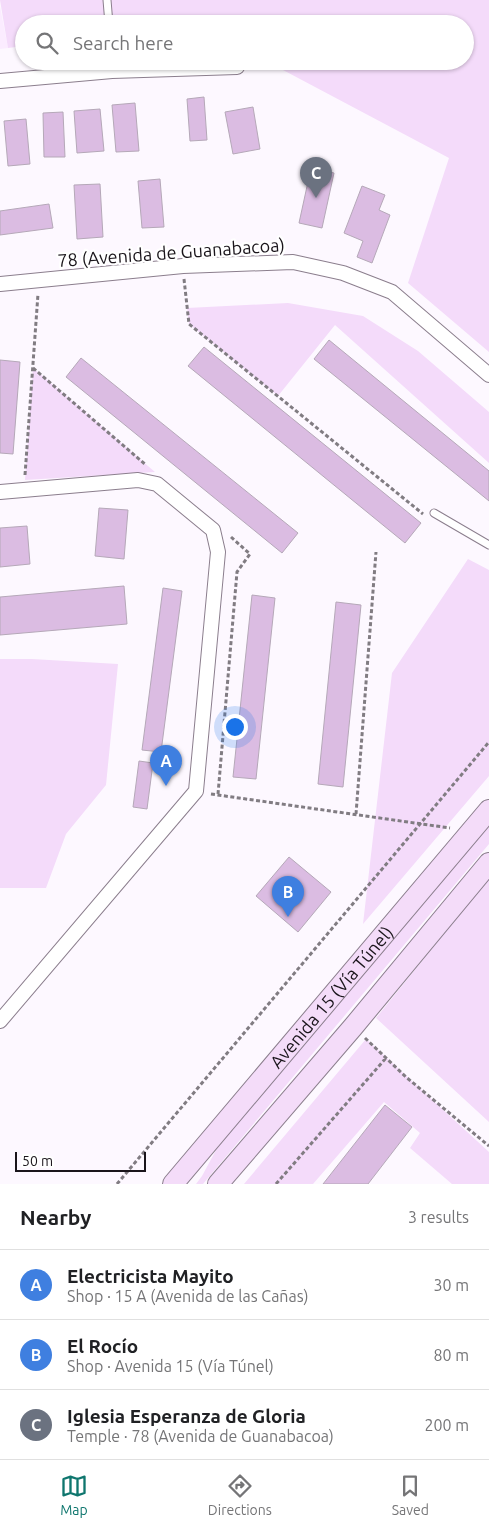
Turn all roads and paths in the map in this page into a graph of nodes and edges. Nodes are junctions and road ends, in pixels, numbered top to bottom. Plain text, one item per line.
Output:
1 (107, 0) edge
2 (108, 15) edge
3 (82, 70) edge
4 (0, 81) edge
5 (183, 266) junction
6 (39, 280) junction
7 (0, 284) edge
8 (33, 368) junction
9 (489, 375) edge
10 (148, 466) dead end
11 (24, 490) junction
12 (0, 492) edge
13 (434, 513) dead end
14 (425, 516) dead end
15 (228, 535) dead end
16 (489, 545) edge
17 (376, 552) dead end
18 (489, 742) edge
19 (196, 792) junction
20 (218, 794) junction
21 (489, 810) edge
22 (356, 814) junction
23 (419, 824) junction
24 (471, 832) junction
25 (489, 863) edge
26 (0, 1021) edge
27 (353, 1027) junction
28 (386, 1058) junction
29 (489, 1146) edge
30 (117, 1184) edge
31 (173, 1184) edge
32 (218, 1184) edge
33 (276, 1184) edge

1 - 2 lane
3 - 4 street
5 - 6 street, 78 (Avenida de Guanabacoa)
5 - 9 street, 78 (Avenida de Guanabacoa)
5 - 14 path
6 - 7 street, 78 (Avenida de Guanabacoa)
6 - 8 path
8 - 10 path
8 - 11 path
11 - 12 street
11 - 19 street
13 - 16 lane
15 - 20 path
17 - 22 path
18 - 23 path
19 - 20 path
19 - 26 street
20 - 22 path
21 - 24 main road, Avenida 15 (Vía Túnel)
22 - 23 path
23 - 24 path
23 - 30 path
24 - 31 main road, Avenida 15 (Vía Túnel)
25 - 27 main road, Avenida 15 (Vía Túnel)
27 - 28 path
27 - 32 main road, Avenida 15 (Vía Túnel)
28 - 29 path
28 - 33 path

